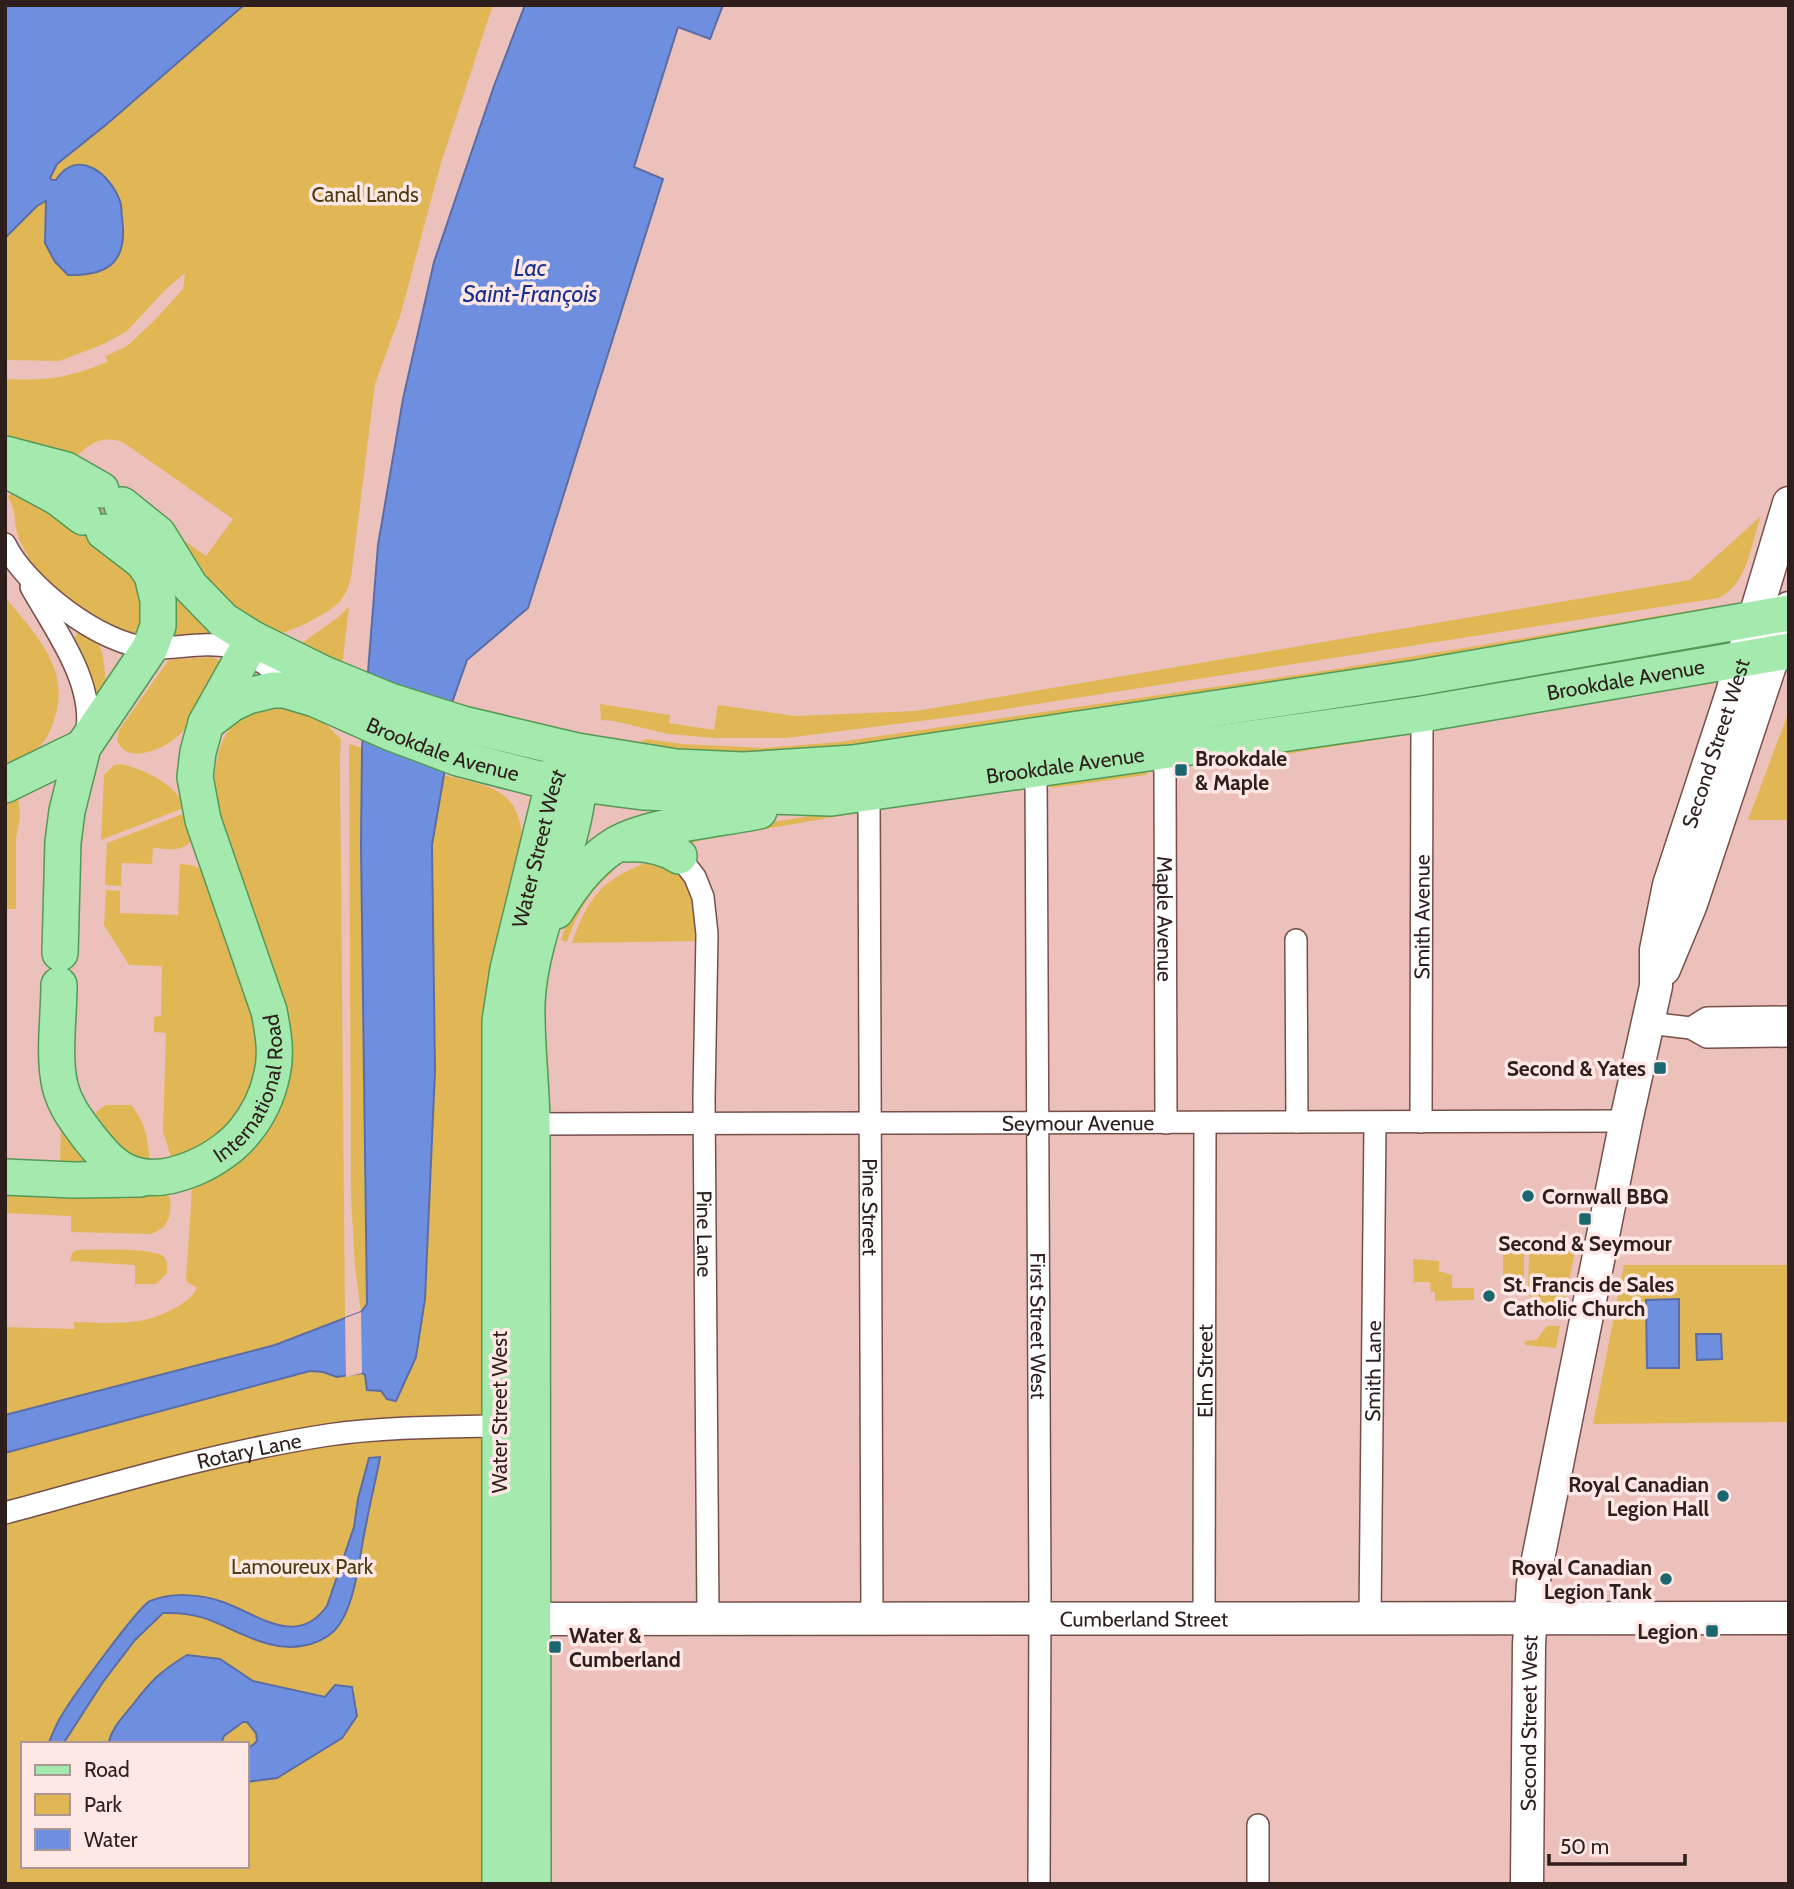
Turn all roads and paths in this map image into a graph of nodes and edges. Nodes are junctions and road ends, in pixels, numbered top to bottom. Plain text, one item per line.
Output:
1 (5, 454) edge
2 (5, 463) edge
3 (5, 469) edge
4 (1789, 503) edge
5 (102, 511) junction
6 (5, 544) edge
7 (23, 572) junction
8 (1779, 614) edge
9 (249, 646) junction
10 (150, 648) junction
11 (1768, 655) edge
12 (315, 699) junction
13 (347, 699) junction
14 (1422, 714) junction
15 (1160, 716) junction
16 (206, 723) junction
17 (83, 747) junction
18 (1164, 752) junction
19 (1036, 770) junction
20 (570, 772) junction
21 (5, 785) edge
22 (869, 794) junction
23 (831, 798) junction
24 (616, 845) junction
25 (679, 856) joint
26 (1296, 940) dead end
27 (537, 945) junction
28 (1789, 1017) edge
29 (1647, 1023) junction
30 (1691, 1028) junction
31 (1789, 1036) edge
32 (1626, 1121) junction
33 (1297, 1122) junction
34 (1421, 1122) junction
35 (870, 1123) junction
36 (1039, 1123) junction
37 (1166, 1123) junction
38 (1205, 1123) junction
39 (1375, 1123) junction
40 (532, 1124) junction
41 (705, 1125) junction
42 (165, 1176) junction
43 (5, 1177) edge
44 (498, 1426) junction
45 (5, 1513) edge
46 (1531, 1618) junction
47 (1789, 1618) edge
48 (516, 1619) junction
49 (708, 1619) junction
50 (1204, 1619) junction
51 (1370, 1619) junction
52 (872, 1620) junction
53 (1041, 1620) junction
54 (1258, 1825) dead end
55 (500, 1884) edge
56 (533, 1884) edge
57 (1039, 1884) edge
58 (1258, 1884) edge
59 (1527, 1884) edge

1 - 5 main road
2 - 5 main road
3 - 5 main road
4 - 8 main road, Second Street West
5 - 9 main road
5 - 10 main road
6 - 7 street
7 - 10 street
7 - 17 street
8 - 11 main road, Second Street West
8 - 15 main road, Brookdale Avenue
9 - 10 street
9 - 12 street
9 - 13 main road
9 - 16 main road, International Road
10 - 17 main road
11 - 14 main road, Brookdale Avenue
11 - 29 main road, Second Street West
12 - 13 main road
12 - 16 main road
13 - 20 main road, Brookdale Avenue
14 - 18 main road, Brookdale Avenue
14 - 34 street, Smith Avenue
15 - 18 street, Maple Avenue
15 - 20 main road, Brookdale Avenue
16 - 42 main road, International Road
17 - 21 main road
17 - 42 main road
18 - 19 main road, Brookdale Avenue
18 - 37 street, Maple Avenue
19 - 22 main road, Brookdale Avenue
19 - 36 street, First Street West
20 - 23 main road, Brookdale Avenue
20 - 27 main road, Water Street West
20 - 44 main road, Water Street West
22 - 23 main road, Brookdale Avenue
22 - 35 street, Pine Street
23 - 24 main road
24 - 25 main road
24 - 27 main road
25 - 41 street, Pine Lane
26 - 33 street
27 - 40 main road, Water Street West
28 - 30 street
29 - 30 street
29 - 32 main road, Second Street West
30 - 31 street
32 - 34 street, Seymour Avenue
32 - 46 main road, Second Street West
33 - 38 street, Seymour Avenue
33 - 39 street, Seymour Avenue
34 - 39 street, Seymour Avenue
35 - 36 street, Seymour Avenue
35 - 41 street, Seymour Avenue
35 - 52 street, Pine Street
36 - 37 street, Seymour Avenue
36 - 53 street, First Street West
37 - 38 street, Seymour Avenue
38 - 50 street, Elm Street
39 - 51 street, Smith Lane
40 - 41 street, Seymour Avenue
40 - 48 main road, Water Street West
41 - 49 street, Pine Lane
42 - 43 main road
44 - 45 street, Rotary Lane
44 - 48 main road, Water Street West
46 - 47 main road, Cumberland Street
46 - 51 main road, Cumberland Street
46 - 59 main road, Second Street West
48 - 49 main road, Cumberland Street
48 - 55 main road, Water Street West
48 - 56 main road, Water Street West
49 - 52 main road, Cumberland Street
50 - 51 main road, Cumberland Street
50 - 53 main road, Cumberland Street
52 - 53 main road, Cumberland Street
53 - 57 street, First Street West
54 - 58 street

